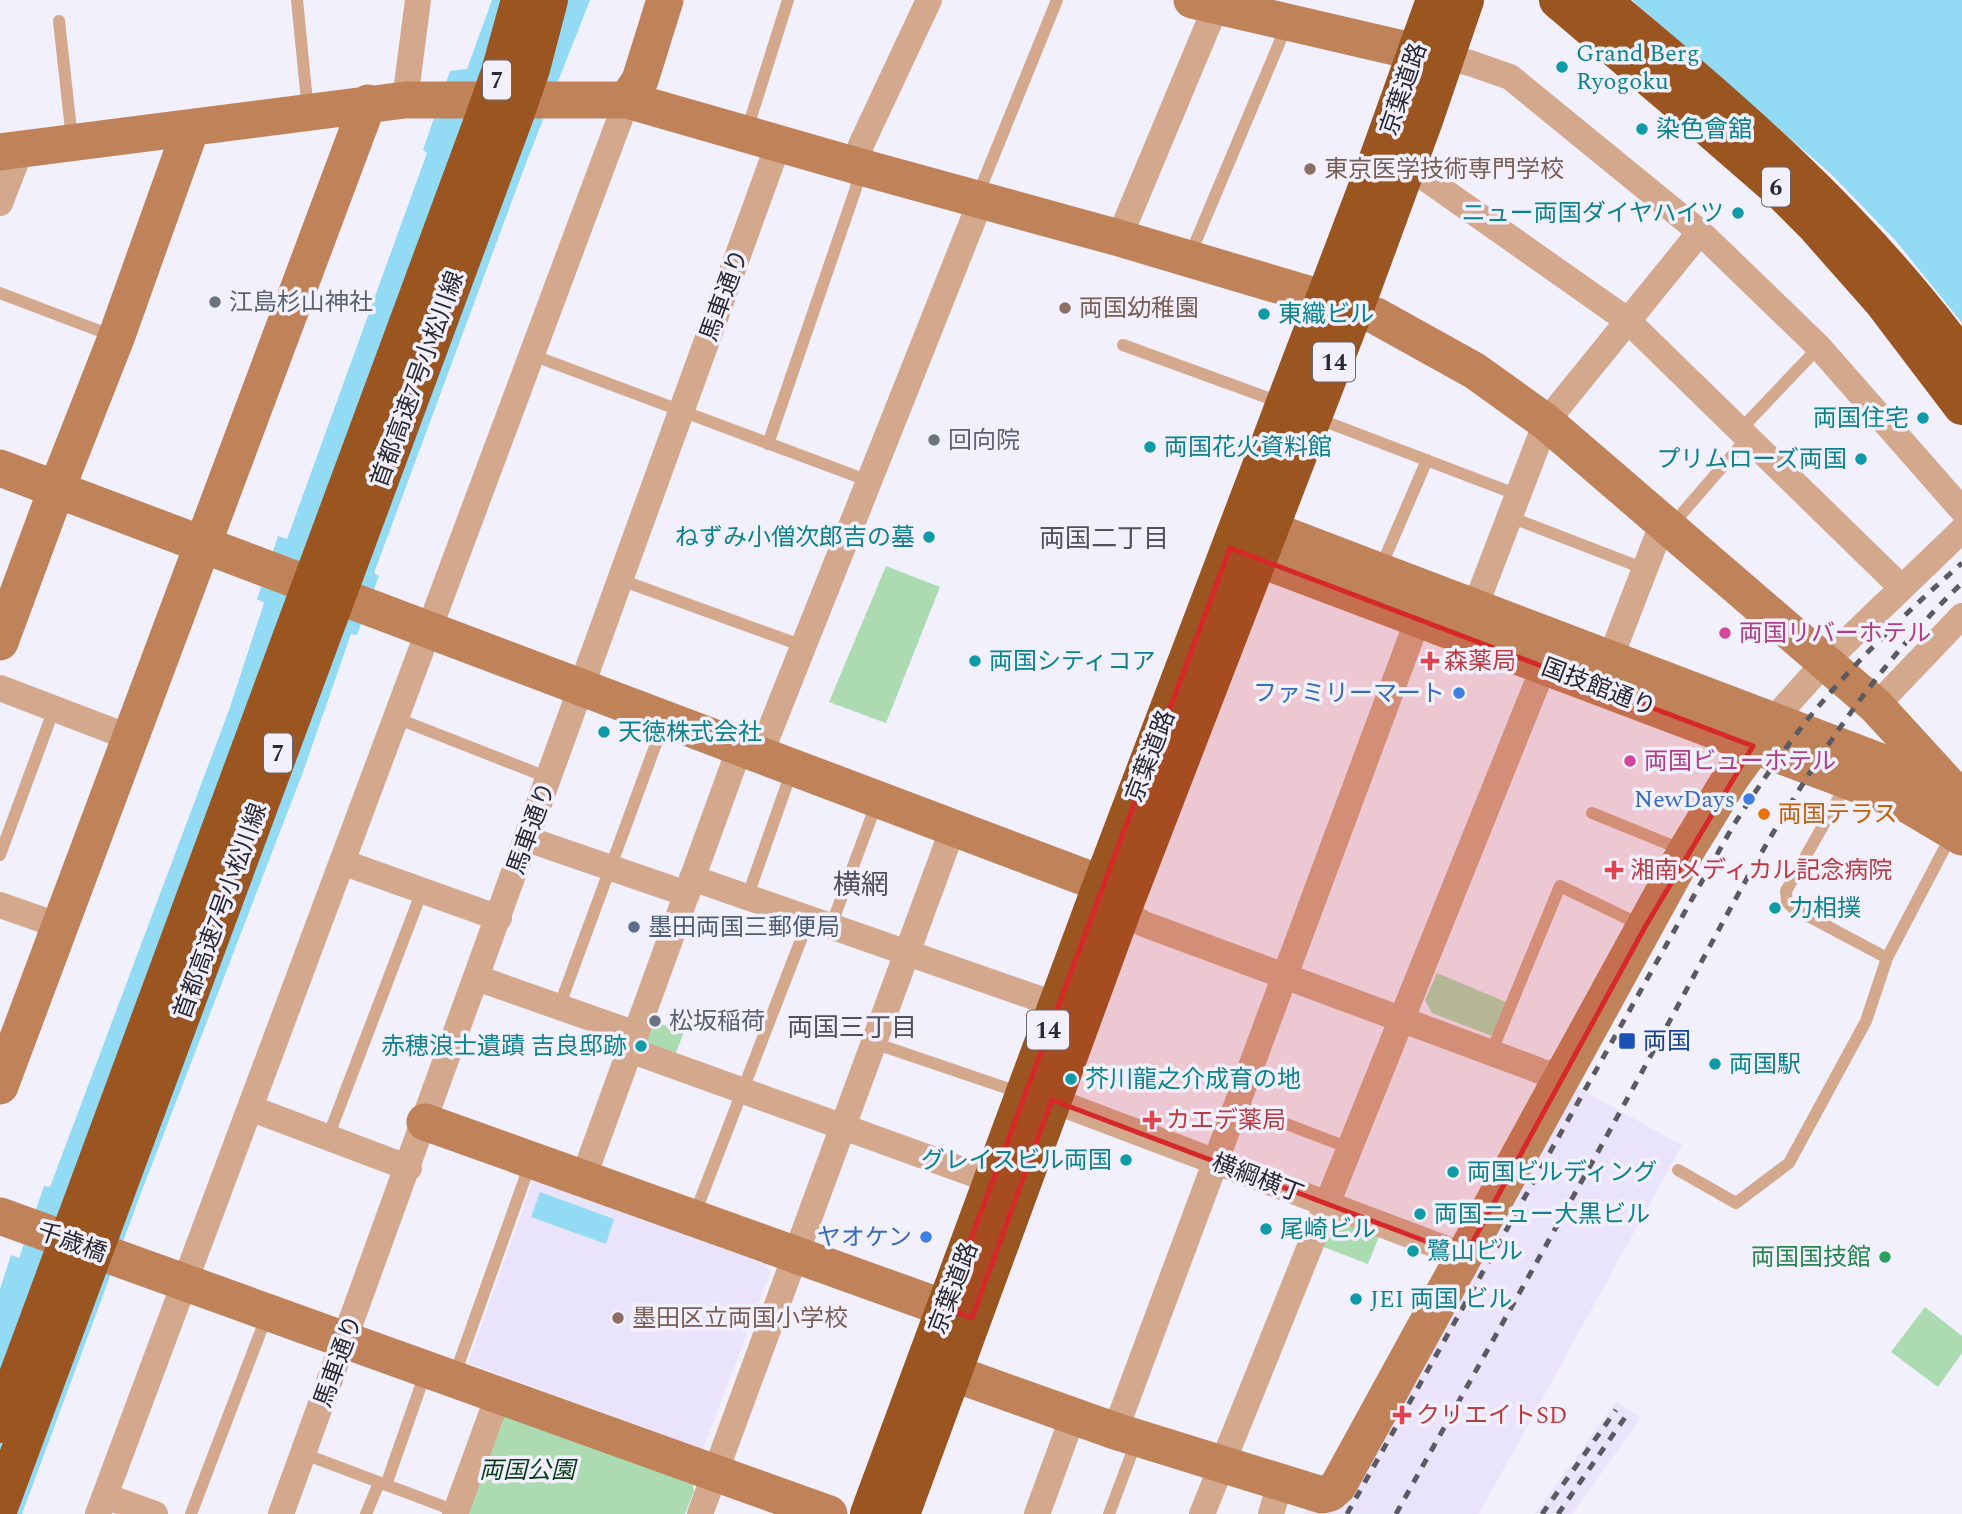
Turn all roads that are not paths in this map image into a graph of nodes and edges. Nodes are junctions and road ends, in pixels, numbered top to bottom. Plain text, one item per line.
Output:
1 (298, 0) edge
2 (418, 0) edge
3 (520, 0) edge
4 (549, 0) edge
5 (666, 0) edge
6 (789, 0) edge
7 (929, 0) edge
8 (1057, 0) edge
9 (1435, 0) edge
10 (1465, 0) edge
11 (1558, 0) edge
12 (1601, 0) edge
13 (1204, 3) edge
14 (60, 21) dead end
15 (1288, 23) junction
16 (1430, 55) junction
17 (421, 100) junction
18 (627, 100) junction
19 (368, 103) junction
20 (309, 111) junction
21 (191, 128) junction
22 (763, 138) junction
23 (72, 141) junction
24 (10, 150) edge
25 (857, 166) junction
26 (1406, 170) junction
27 (979, 199) junction
28 (0, 203) edge
29 (1700, 232) junction
30 (1119, 238) junction
31 (1188, 258) junction
32 (0, 293) edge
33 (1340, 303) junction
34 (1627, 320) junction
35 (116, 338) junction
36 (1123, 345) dead end
37 (1818, 347) junction
38 (532, 355) junction
39 (1962, 358) edge
40 (1962, 406) edge
41 (1299, 410) junction
42 (681, 412) junction
43 (1546, 422) junction
44 (1744, 434) junction
45 (768, 444) junction
46 (1427, 460) junction
47 (0, 468) edge
48 (869, 481) junction
49 (57, 488) junction
50 (1514, 506) junction
51 (1962, 510) edge
52 (1666, 525) junction
53 (1962, 530) edge
54 (1250, 538) junction
55 (204, 544) junction
56 (1645, 569) junction
57 (1379, 571) junction
58 (621, 580) junction
59 (1902, 588) junction
60 (1475, 607) junction
61 (1962, 616) edge
62 (1418, 619) junction
63 (429, 630) junction
64 (0, 642) edge
65 (803, 646) junction
66 (1610, 659) junction
67 (1825, 662) junction
68 (1544, 666) junction
69 (0, 688) edge
70 (582, 688) junction
71 (1876, 706) junction
72 (54, 709) junction
73 (396, 718) junction
74 (665, 719) junction
75 (1763, 734) junction
76 (131, 738) junction
77 (765, 756) junction
78 (1864, 772) junction
79 (549, 778) junction
80 (879, 799) junction
81 (1957, 811) edge
82 (1592, 813) dead end
83 (953, 828) junction
84 (527, 839) junction
85 (1686, 851) junction
86 (0, 855) edge
87 (342, 862) junction
88 (611, 868) junction
89 (690, 886) junction
90 (422, 891) junction
91 (747, 898) junction
92 (1112, 898) junction
93 (0, 905) edge
94 (499, 918) junction
95 (820, 923) junction
96 (60, 926) junction
97 (1644, 926) junction
98 (907, 953) junction
99 (1887, 958) junction
100 (1285, 977) junction
101 (477, 978) junction
102 (1057, 1005) junction
103 (559, 1007) junction
104 (1402, 1021) junction
105 (633, 1042) junction
106 (874, 1043) junction
107 (1492, 1053) junction
108 (1567, 1068) junction
109 (0, 1086) edge
110 (743, 1091) junction
111 (1038, 1097) junction
112 (1237, 1105) junction
113 (250, 1108) junction
114 (425, 1122) junction
115 (843, 1127) junction
116 (328, 1137) junction
117 (1349, 1148) junction
118 (532, 1160) junction
119 (1216, 1161) junction
120 (409, 1168) junction
121 (1678, 1170) dead end
122 (583, 1179) junction
123 (993, 1181) junction
124 (1326, 1204) junction
125 (694, 1218) junction
126 (9, 1219) edge
127 (796, 1254) junction
128 (1465, 1256) junction
129 (185, 1283) junction
130 (268, 1313) junction
131 (958, 1313) junction
132 (346, 1342) junction
133 (938, 1368) junction
134 (440, 1375) junction
135 (498, 1396) junction
136 (1073, 1416) junction
137 (0, 1424) edge
138 (1126, 1435) junction
139 (304, 1454) junction
140 (1222, 1462) junction
141 (715, 1473) junction
142 (382, 1484) junction
143 (1281, 1499) edge
144 (0, 1504) edge
145 (102, 1505) edge
146 (455, 1513) edge
147 (155, 1514) edge
148 (191, 1514) edge
149 (281, 1514) edge
150 (366, 1514) edge
151 (700, 1514) edge
152 (828, 1514) edge
153 (869, 1514) edge
154 (901, 1514) edge
155 (1038, 1514) edge
156 (1110, 1514) edge
157 (1202, 1514) edge

1 - 20 lane
2 - 17 street
3 - 137 highway, 首都高速7号小松川線 / 7, bridge
4 - 144 highway, 首都高速7号小松川線 / 7, bridge
5 - 18 street
6 - 22 lane
7 - 25 street
8 - 27 lane
9 - 16 highway, 京葉道路 / 14
10 - 16 highway, 京葉道路 / 14
11 - 40 highway, 6
12 - 39 highway, 6
13 - 15 street
13 - 30 street
14 - 23 lane
15 - 16 street
15 - 31 lane
16 - 26 highway, 京葉道路 / 14
16 - 29 street
16 - 33 highway, 京葉道路 / 14
17 - 18 street
17 - 19 street
18 - 22 street
18 - 38 street
19 - 20 street
19 - 55 street
20 - 21 street
21 - 23 street
21 - 35 street
22 - 25 street
22 - 42 street, 馬車通り
23 - 24 street
24 - 28 street
25 - 27 street
25 - 45 lane
26 - 33 highway, 京葉道路 / 14
26 - 34 street
27 - 30 street
27 - 48 street
29 - 34 street
29 - 37 street
30 - 31 street
31 - 33 street
32 - 35 lane
33 - 41 highway, 京葉道路 / 14
33 - 43 street
34 - 43 street
34 - 44 street
35 - 49 street
36 - 41 lane
37 - 44 lane
37 - 51 street
38 - 42 lane
38 - 63 street
41 - 46 lane
41 - 54 highway, 京葉道路 / 14
42 - 45 lane
42 - 58 street, 馬車通り
43 - 50 street
43 - 52 street
44 - 52 lane
44 - 59 street
45 - 48 lane
46 - 50 lane
46 - 57 lane
47 - 49 street
48 - 65 street
49 - 55 street
49 - 64 street
50 - 56 lane
50 - 60 street
52 - 56 street
52 - 67 street
53 - 59 street
54 - 57 street, 国技館通り
54 - 62 street, 国技館通り
54 - 92 highway, 京葉道路 / 14
55 - 63 street, bridge
55 - 76 street
56 - 66 street
57 - 60 street, 国技館通り
58 - 65 lane
58 - 70 street, 馬車通り
59 - 67 street
60 - 66 street, 国技館通り
61 - 71 street
62 - 68 street, 国技館通り
62 - 100 street
63 - 70 street
63 - 73 street
65 - 77 street
66 - 75 street, 国技館通り
67 - 71 street
67 - 75 street
68 - 75 street, 国技館通り
68 - 104 street
69 - 72 street
70 - 74 street
70 - 79 street, 馬車通り
71 - 81 street
72 - 76 street
72 - 86 lane
73 - 79 lane
73 - 87 street
74 - 77 street
74 - 88 lane
75 - 78 street, 国技館通り
75 - 85 street
76 - 96 street
77 - 80 street
77 - 89 street
77 - 91 lane
78 - 81 street, 国技館通り
78 - 99 lane
79 - 84 street, 馬車通り
80 - 83 street
80 - 95 lane
81 - 99 lane
82 - 85 lane
83 - 92 street
83 - 98 street
84 - 88 street
84 - 94 street, 馬車通り
85 - 97 street
87 - 90 street
87 - 113 street
88 - 89 street
88 - 103 lane
89 - 91 street
89 - 105 street
90 - 94 street
90 - 116 lane
91 - 95 street
92 - 100 street
92 - 102 highway, 京葉道路 / 14
92 - 111 highway, 京葉道路 / 14
93 - 96 street
94 - 101 street, 馬車通り
95 - 98 street
95 - 110 lane
96 - 109 street
97 - 107 lane
97 - 108 street
98 - 102 street
98 - 106 street
99 - 121 lane
100 - 104 street
100 - 112 street
101 - 103 street
101 - 114 street, 馬車通り
102 - 111 highway, 京葉道路 / 14
103 - 105 street
104 - 107 street
104 - 117 street
105 - 110 street
105 - 122 street
106 - 111 lane
106 - 115 street
107 - 108 street
108 - 128 street
110 - 115 street
110 - 125 lane
111 - 119 street, 横綱横丁
111 - 123 highway, 京葉道路 / 14
111 - 131 highway, 京葉道路 / 14
112 - 117 lane
112 - 119 street
113 - 116 street
113 - 129 street
114 - 118 street
114 - 120 street, 馬車通り
115 - 123 street
115 - 127 street
116 - 120 street
117 - 124 street
118 - 122 street
118 - 134 lane
119 - 124 street, 横綱横丁
119 - 138 street
120 - 132 street, 馬車通り
122 - 125 street
123 - 131 highway, 京葉道路 / 14
124 - 128 street, 横綱横丁
124 - 140 street
125 - 127 street
126 - 129 street, 千歳橋
127 - 131 street
127 - 141 street
128 - 143 street
129 - 130 street, 千歳橋
129 - 145 street
130 - 132 street, 千歳橋
130 - 148 lane
131 - 133 highway, 京葉道路 / 14
132 - 134 street, 千歳橋
132 - 139 street, 馬車通り
133 - 136 street
133 - 153 highway, 京葉道路 / 14
133 - 154 highway, 京葉道路 / 14
134 - 135 street, 千歳橋
134 - 142 lane
135 - 141 street, 千歳橋
135 - 146 street
136 - 138 street
136 - 155 street
138 - 140 street
138 - 156 lane
139 - 142 lane
139 - 149 street, 馬車通り
140 - 143 street
140 - 157 street
141 - 151 street
141 - 152 street, 千歳橋
142 - 146 lane
142 - 150 lane
145 - 147 street

